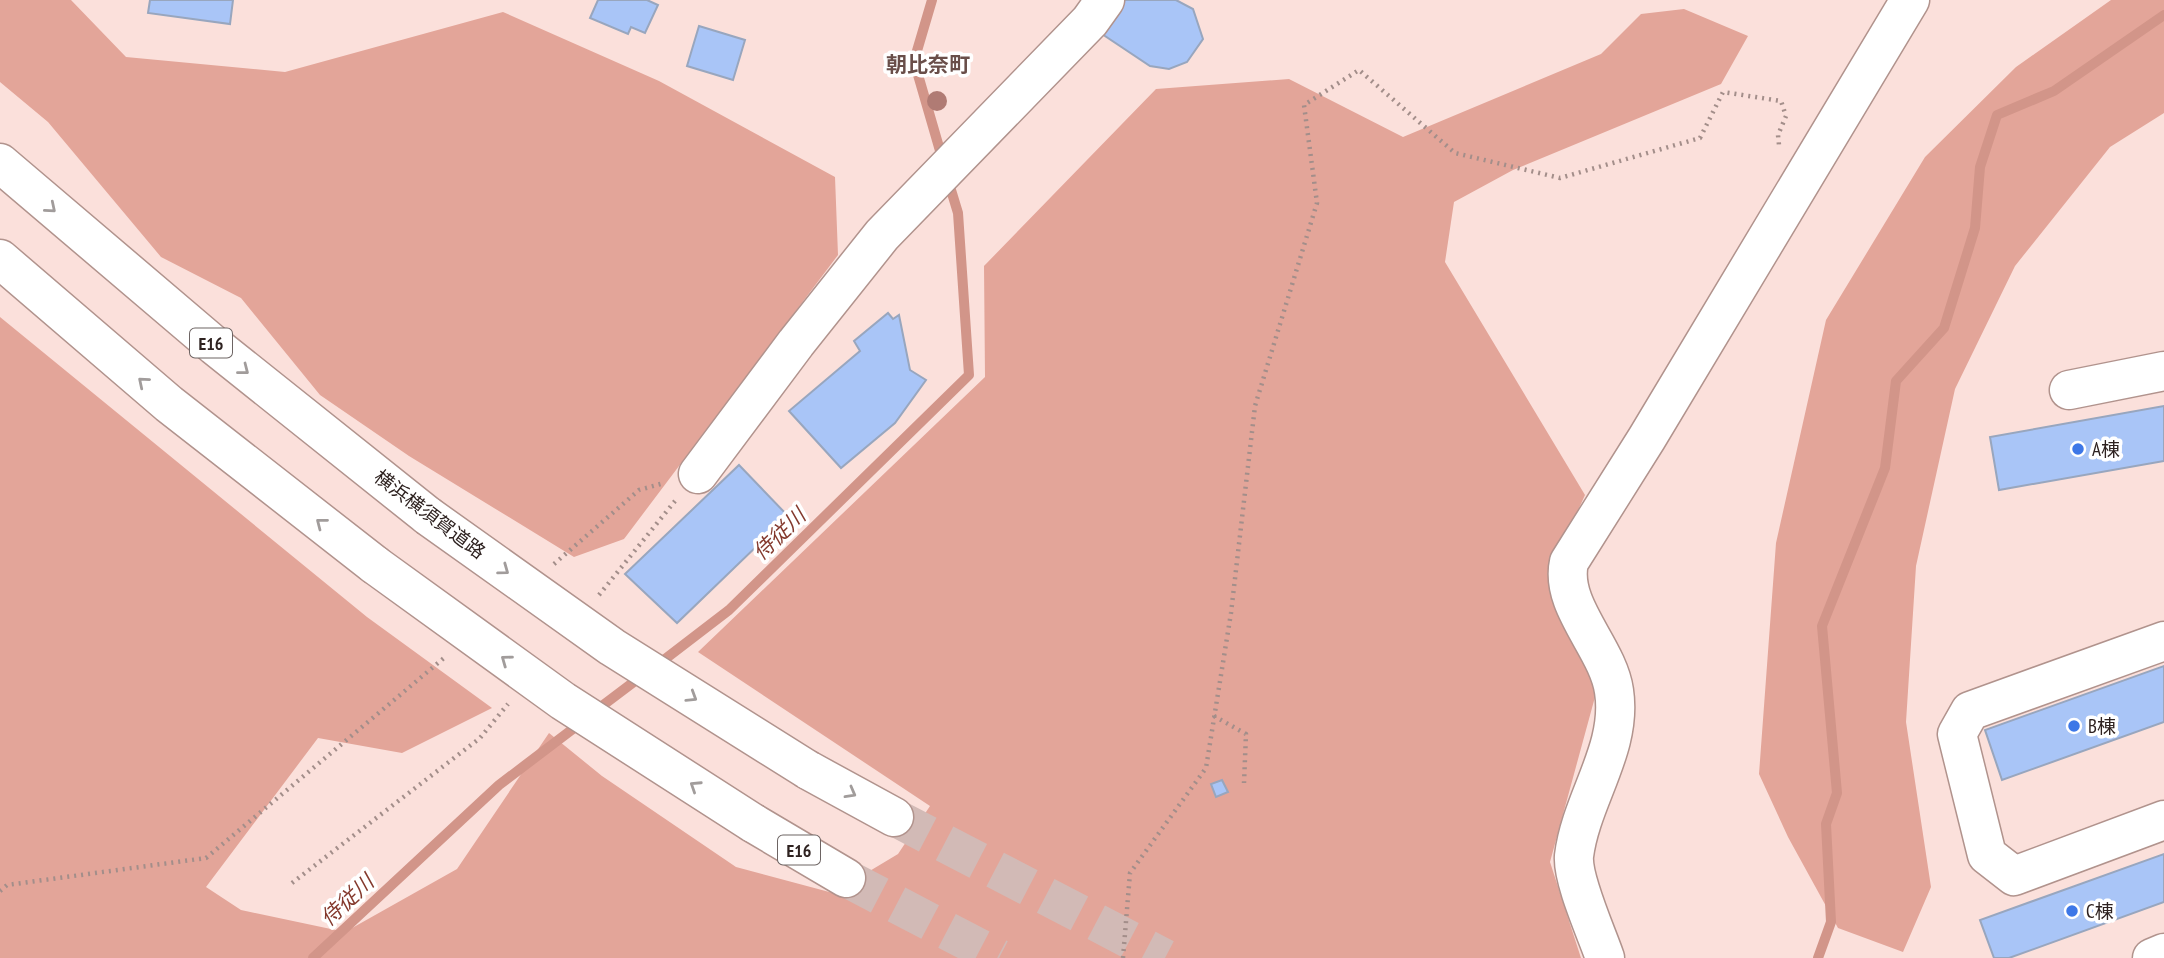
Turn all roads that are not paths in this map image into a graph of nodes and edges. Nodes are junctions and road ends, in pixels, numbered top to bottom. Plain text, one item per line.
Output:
1 (1105, 0) edge
2 (1910, 0) edge
3 (0, 163) edge
4 (0, 259) edge
5 (2164, 372) edge
6 (2069, 390) dead end
7 (698, 474) road end
8 (2164, 641) edge
9 (894, 817) tunnel mouth
10 (2164, 820) edge
11 (846, 878) tunnel mouth
12 (2164, 953) edge
13 (1605, 958) edge
14 (2152, 958) edge

1 - 7 main road
2 - 13 main road
3 -> 9 main road, 横浜横須賀道路 / E16, bridge
11 -> 4 main road, E16, bridge
5 - 6 main road
8 - 10 main road
12 - 14 main road

